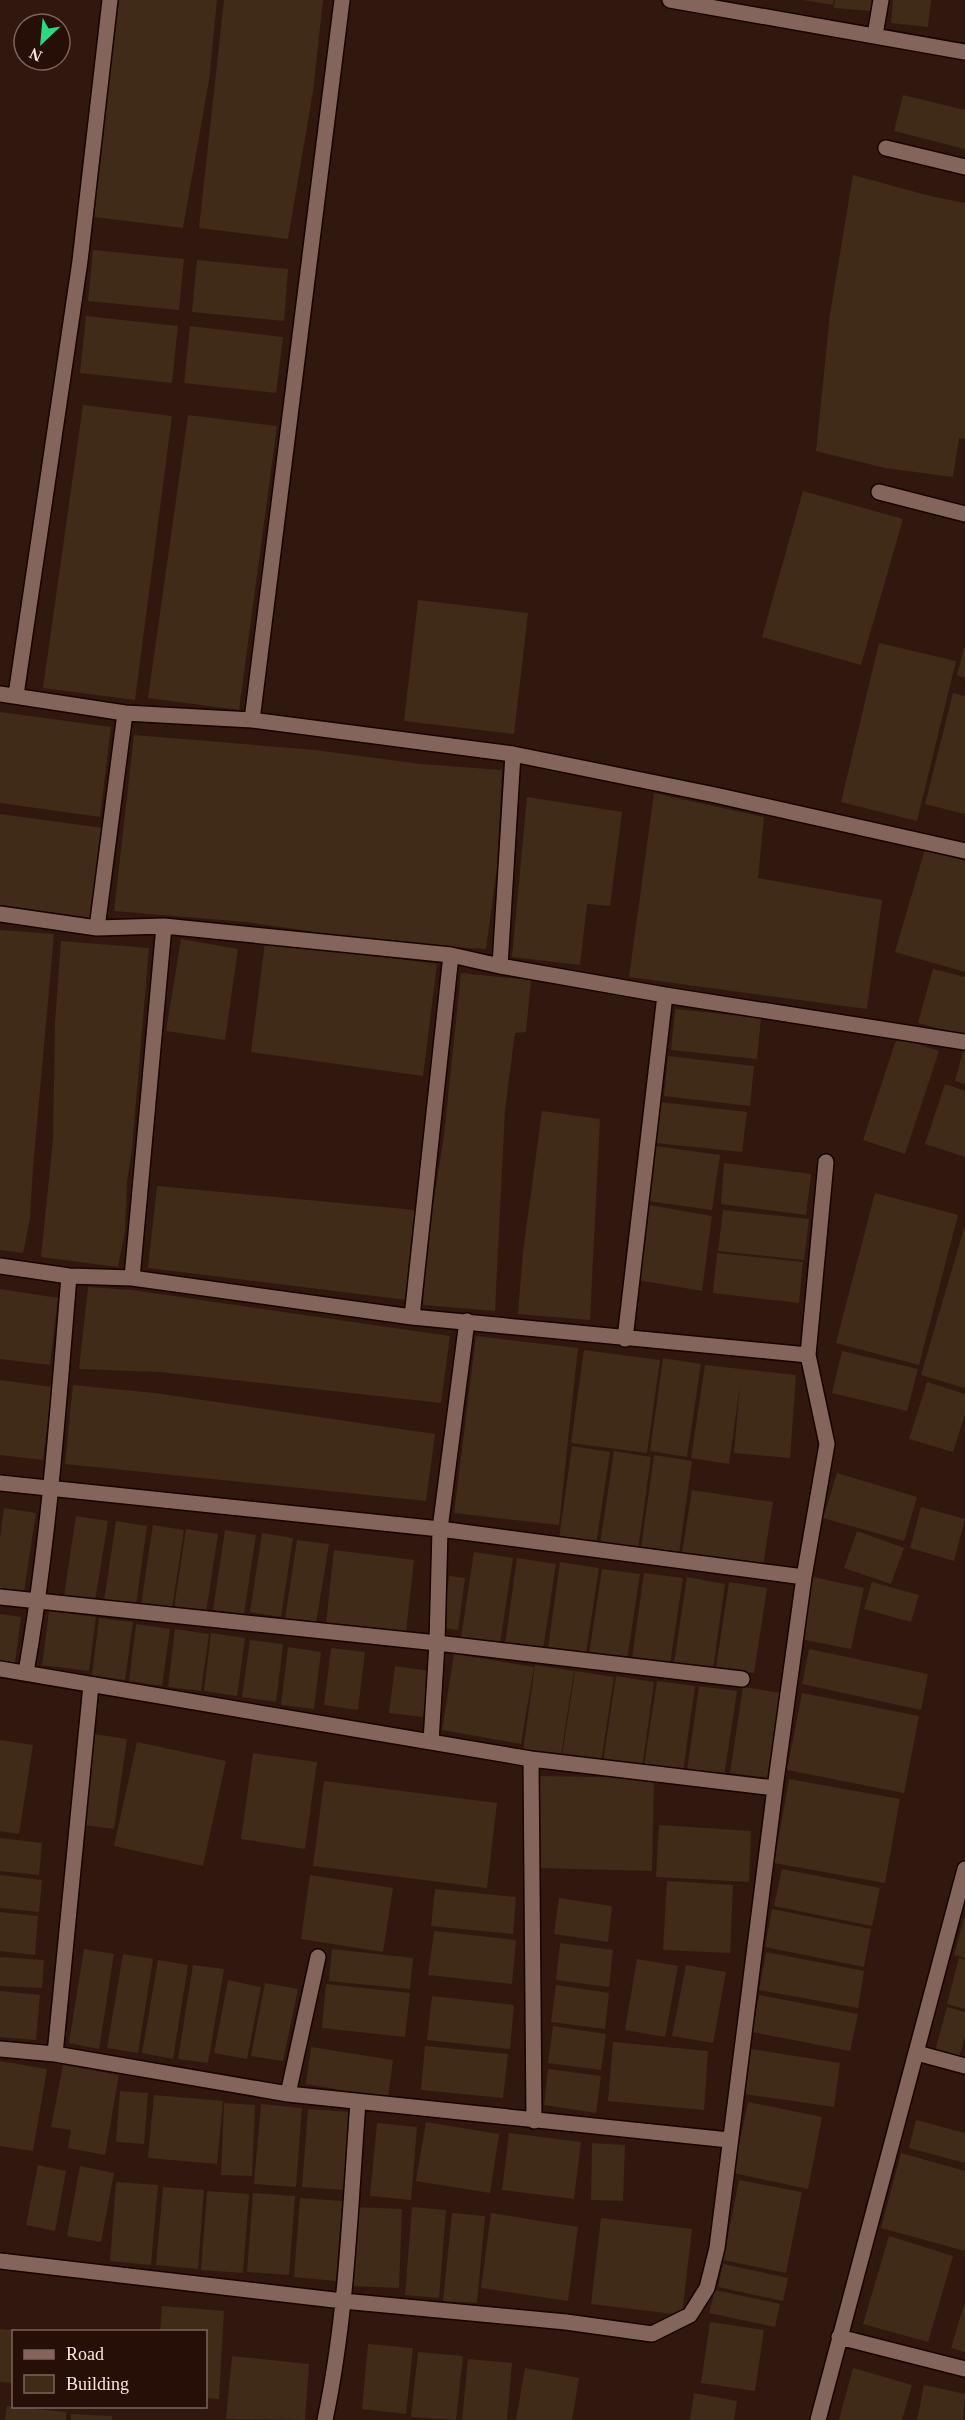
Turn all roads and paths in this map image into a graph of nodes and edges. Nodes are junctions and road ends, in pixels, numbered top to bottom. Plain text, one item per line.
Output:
1 (110, 0) edge
2 (342, 0) edge
3 (670, 0) edge
4 (881, 0) edge
5 (875, 35) junction
6 (965, 52) edge
7 (886, 148) dead end
8 (965, 167) edge
9 (879, 492) dead end
10 (965, 514) edge
11 (0, 694) edge
12 (16, 695) junction
13 (125, 713) junction
14 (252, 720) junction
15 (513, 754) junction
16 (965, 851) edge
17 (0, 914) edge
18 (164, 926) junction
19 (97, 928) junction
20 (451, 956) junction
21 (500, 966) junction
22 (665, 995) junction
23 (965, 1042) edge
24 (826, 1162) dead end
25 (0, 1266) edge
26 (69, 1276) junction
27 (132, 1278) junction
28 (412, 1317) junction
29 (467, 1321) junction
30 (625, 1339) junction
31 (808, 1355) junction
32 (0, 1483) edge
33 (51, 1489) junction
34 (440, 1528) junction
35 (804, 1577) junction
36 (0, 1597) edge
37 (38, 1602) junction
38 (437, 1643) junction
39 (0, 1669) edge
40 (26, 1672) junction
41 (742, 1679) dead end
42 (91, 1685) junction
43 (431, 1742) junction
44 (531, 1759) junction
45 (775, 1788) junction
46 (965, 1869) edge
47 (318, 1957) dead end
48 (0, 2049) edge
49 (917, 2053) junction
50 (55, 2054) junction
51 (965, 2066) edge
52 (288, 2094) junction
53 (358, 2102) junction
54 (534, 2121) junction
55 (729, 2140) junction
56 (0, 2261) edge
57 (343, 2301) junction
58 (839, 2337) junction
59 (965, 2369) edge
60 (325, 2420) edge
61 (818, 2420) edge

1 - 12 street
2 - 14 street
3 - 5 street
4 - 5 street
5 - 6 street
7 - 8 street
9 - 10 street
11 - 12 street
12 - 13 street
13 - 14 street
13 - 19 street
14 - 15 street
15 - 16 street
15 - 21 street
17 - 19 street
18 - 19 street
18 - 20 street
18 - 27 street
20 - 21 street
20 - 28 street
21 - 22 street
22 - 23 street
22 - 30 street
24 - 31 street
25 - 26 street
26 - 27 street
26 - 33 street
27 - 28 street
28 - 29 street
29 - 30 street
29 - 34 street
30 - 31 street
31 - 35 street
32 - 33 street
33 - 34 street
33 - 37 street
34 - 35 street
34 - 38 street
35 - 45 street
36 - 37 street
37 - 38 street
37 - 40 street
38 - 41 street
38 - 43 street
39 - 40 street
40 - 42 street
42 - 43 street
42 - 50 street
43 - 44 street
44 - 45 street
44 - 54 street
45 - 55 street
46 - 49 street
47 - 52 street
48 - 50 street
49 - 51 street
49 - 58 street
50 - 52 street
52 - 53 street
53 - 54 street
53 - 57 street
54 - 55 street
55 - 57 street
56 - 57 street
57 - 60 street
58 - 59 street
58 - 61 street

